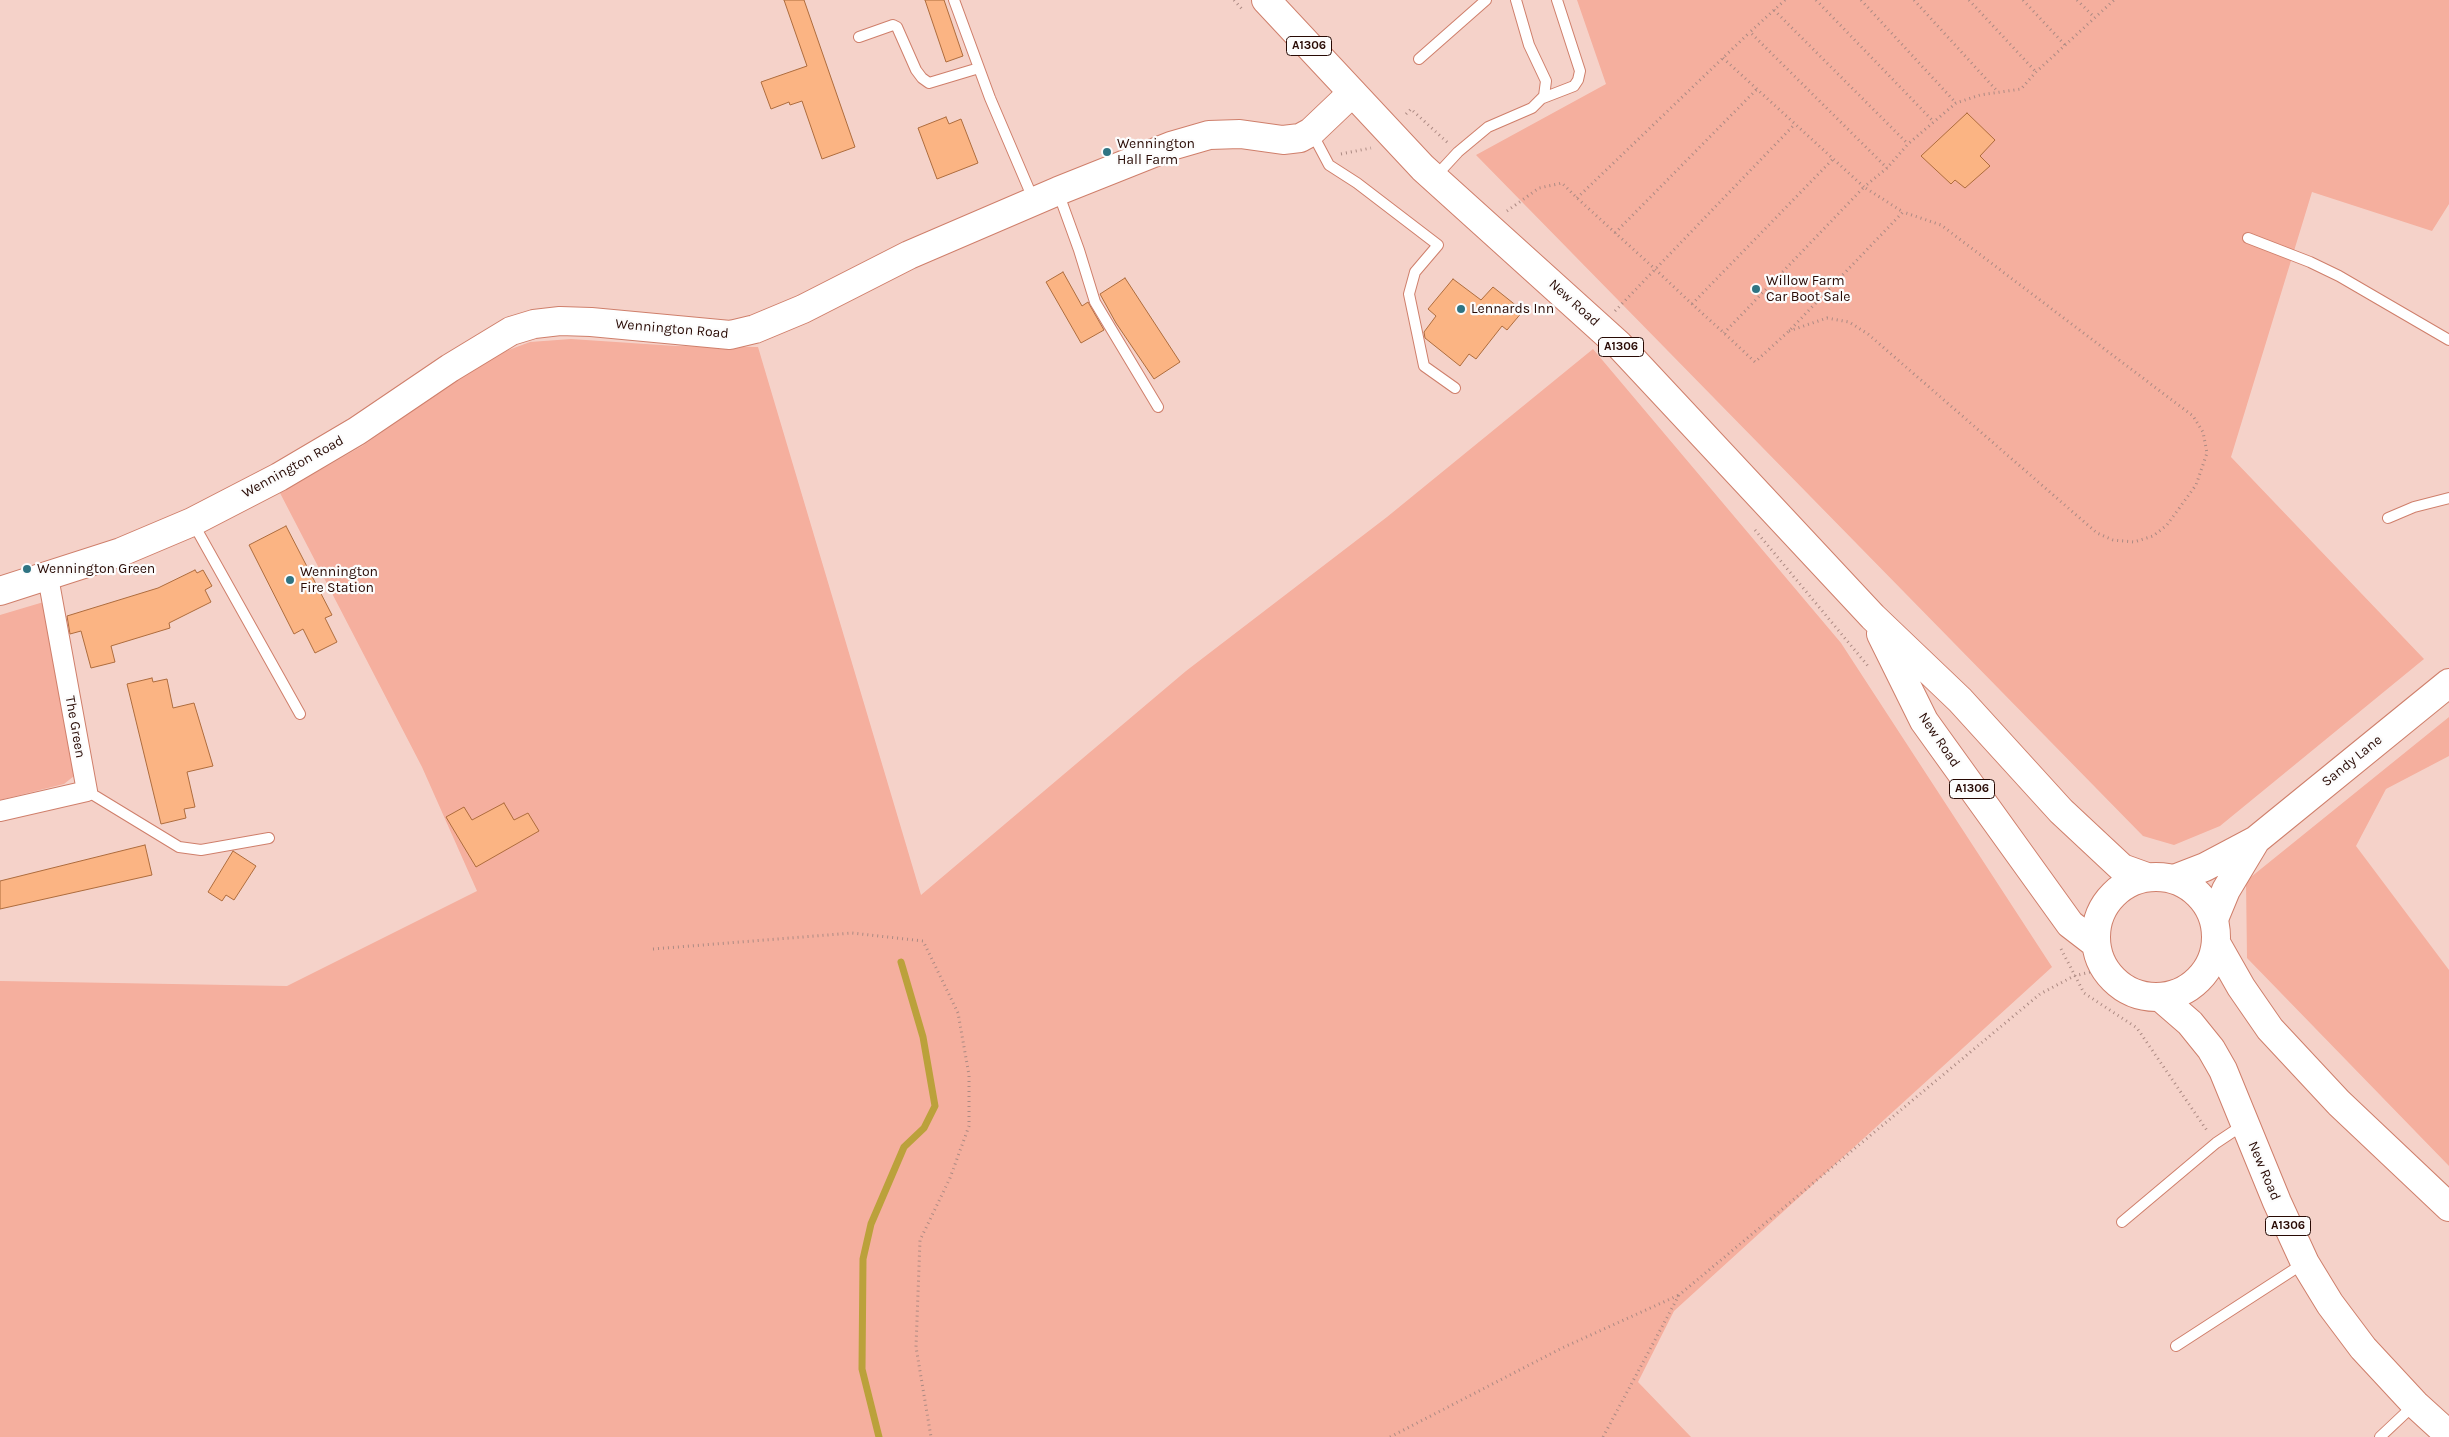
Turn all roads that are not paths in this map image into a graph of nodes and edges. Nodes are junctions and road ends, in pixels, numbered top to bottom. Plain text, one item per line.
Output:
1 (954, 0) edge
2 (1266, 0) edge
3 (1486, 0) edge
4 (1516, 0) edge
5 (1557, 0) edge
6 (859, 37) dead end
7 (1418, 59) dead end
8 (979, 68) junction
9 (1352, 93) junction
10 (1543, 98) junction
11 (1311, 132) junction
12 (1434, 178) junction
13 (1046, 196) junction
14 (2248, 238) dead end
15 (2449, 340) edge
16 (1455, 388) dead end
17 (1158, 408) dead end
18 (2449, 498) edge
19 (2388, 518) dead end
20 (192, 522) junction
21 (48, 577) junction
22 (0, 591) edge
23 (1873, 618) junction
24 (2449, 683) edge
25 (300, 714) dead end
26 (86, 791) junction
27 (0, 811) edge
28 (269, 838) dead end
29 (2256, 840) junction
30 (2147, 877) junction
31 (2174, 879) junction
32 (2215, 931) junction
33 (2100, 956) junction
34 (2160, 997) junction
35 (2244, 1125) junction
36 (2449, 1207) edge
37 (2122, 1222) dead end
38 (2305, 1263) junction
39 (2176, 1346) dead end
40 (2415, 1404) junction
41 (2449, 1435) edge
42 (2380, 1437) edge

1 - 8 lane
2 - 9 main road, New Road / A1306
3 - 7 lane
4 - 10 lane
5 - 10 lane
6 - 8 lane
8 - 13 lane
9 - 11 main road, Wennington Road
9 - 12 main road, New Road / A1306
10 - 12 lane
11 - 13 main road, Wennington Road
11 - 16 lane
12 - 23 main road, New Road / A1306
13 - 17 lane
13 - 20 main road, Wennington Road
14 - 15 lane
18 - 19 lane
20 - 21 main road, Wennington Road
20 - 25 lane
21 - 22 main road, Wennington Road
21 - 26 street, The Green
23 - 30 main road, New Road / A1306
23 - 33 main road, New Road / A1306
24 - 29 main road, Sandy Lane
26 - 27 street
26 - 28 lane
29 - 31 main road, Sandy Lane
29 - 32 main road, Sandy Lane
30 - 31 main road
30 - 33 main road
31 - 32 main road
32 - 34 main road
32 - 36 main road
33 - 34 main road
34 - 35 main road, New Road / A1306
35 - 37 lane
35 - 38 main road, New Road / A1306
38 - 39 lane
38 - 40 main road, New Road / A1306
40 - 41 main road, New Road / A1306
40 - 42 lane

